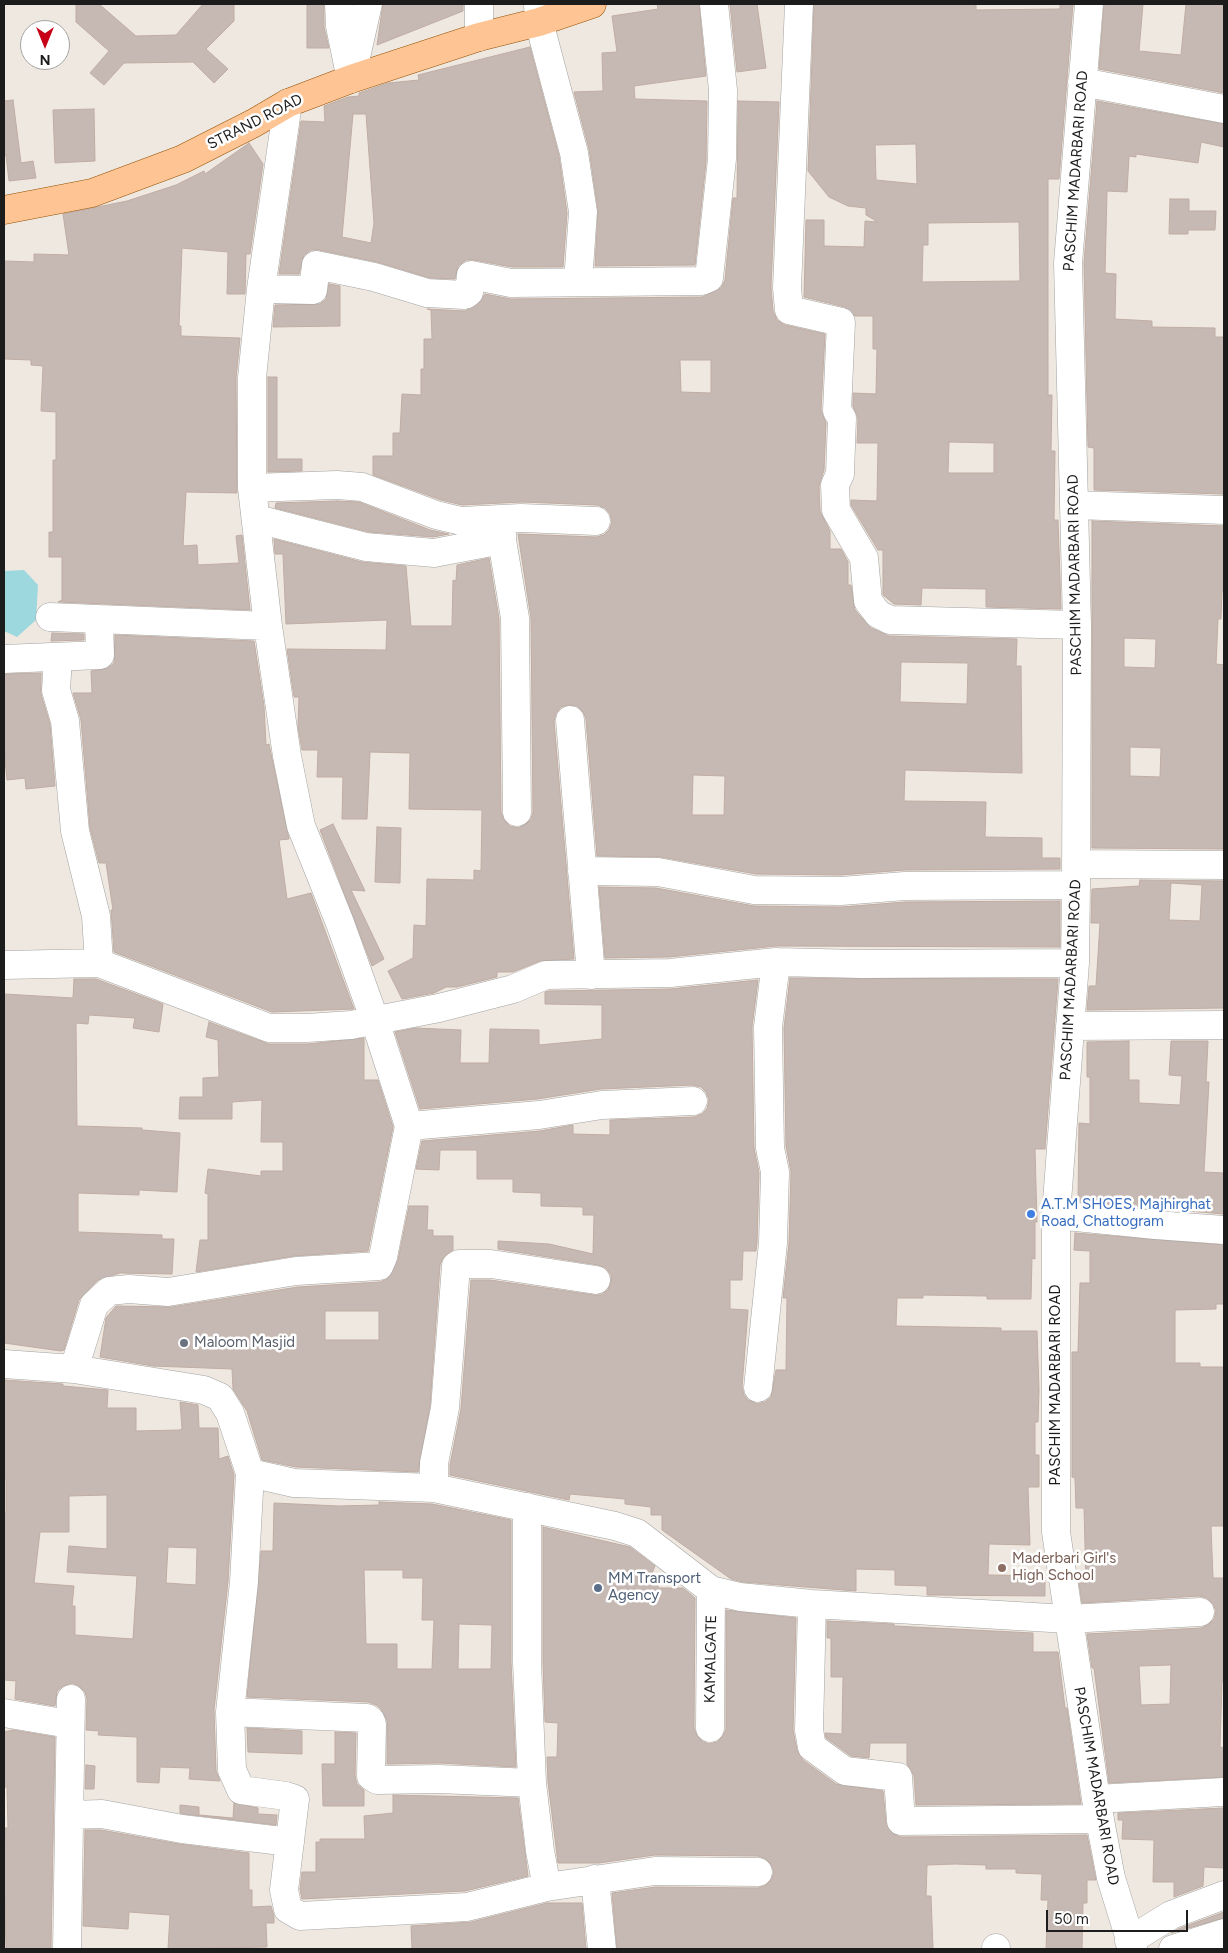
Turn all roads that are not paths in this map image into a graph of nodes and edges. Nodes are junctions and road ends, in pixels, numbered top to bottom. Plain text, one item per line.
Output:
1 (340, 4) edge
2 (368, 4) edge
3 (479, 4) edge
4 (592, 4) edge
5 (714, 4) edge
6 (799, 4) edge
7 (1089, 4) edge
8 (539, 13) edge
9 (479, 37) junction
10 (351, 79) junction
11 (1082, 82) junction
12 (288, 102) junction
13 (1224, 108) edge
14 (4, 210) edge
15 (578, 282) junction
16 (261, 290) junction
17 (252, 488) junction
18 (1074, 505) junction
19 (1224, 510) edge
20 (257, 519) junction
21 (596, 522) dead end
22 (502, 530) junction
23 (50, 617) dead end
24 (99, 619) junction
25 (1077, 625) junction
26 (268, 626) junction
27 (58, 658) junction
28 (4, 659) edge
29 (570, 720) dead end
30 (517, 812) dead end
31 (1224, 865) edge
32 (582, 871) junction
33 (1076, 875) junction
34 (776, 962) junction
35 (1075, 962) junction
36 (100, 963) junction
37 (4, 965) edge
38 (591, 975) junction
39 (375, 1020) junction
40 (1224, 1025) edge
41 (1070, 1026) junction
42 (693, 1101) dead end
43 (409, 1126) junction
44 (1056, 1215) junction
45 (1224, 1230) edge
46 (596, 1280) dead end
47 (4, 1364) edge
48 (74, 1369) junction
49 (758, 1388) dead end
50 (250, 1472) junction
51 (434, 1488) junction
52 (527, 1507) junction
53 (711, 1590) junction
54 (812, 1604) junction
55 (1200, 1612) dead end
56 (1068, 1620) junction
57 (230, 1712) junction
58 (4, 1713) edge
59 (710, 1728) dead end
60 (532, 1783) junction
61 (1223, 1792) edge
62 (1098, 1809) junction
63 (69, 1815) junction
64 (290, 1842) junction
65 (758, 1872) dead end
66 (595, 1879) junction
67 (547, 1887) junction
68 (1224, 1895) edge
69 (1224, 1933) edge
70 (1131, 1945) edge
71 (67, 1949) edge
72 (602, 1949) edge
73 (1173, 1949) edge

1 - 10 street
2 - 10 street
3 - 9 street
4 - 8 main road, STRAND ROAD
5 - 15 street
6 - 25 street
7 - 11 street, PASCHIM MADARBARI ROAD
8 - 9 main road, STRAND ROAD
8 - 15 street
9 - 10 main road, STRAND ROAD
10 - 12 main road, STRAND ROAD
11 - 13 street
11 - 18 street, PASCHIM MADARBARI ROAD
12 - 14 main road, STRAND ROAD
12 - 16 street
15 - 16 street
16 - 17 street
17 - 20 street
17 - 22 street
18 - 19 street
18 - 25 street, PASCHIM MADARBARI ROAD
20 - 22 street
20 - 26 street
21 - 22 street
22 - 30 street
23 - 24 street
24 - 26 street
24 - 27 street
25 - 33 street, PASCHIM MADARBARI ROAD
26 - 39 street
27 - 28 street
27 - 36 street
29 - 32 street
31 - 33 street
32 - 33 street
32 - 38 street
33 - 35 street, PASCHIM MADARBARI ROAD
34 - 35 street
34 - 38 street
34 - 49 street
35 - 41 street, PASCHIM MADARBARI ROAD
36 - 37 street
36 - 39 street
38 - 39 street
39 - 43 street
40 - 41 street
41 - 44 street, PASCHIM MADARBARI ROAD
42 - 43 street
43 - 48 street
44 - 45 street
44 - 56 street, PASCHIM MADARBARI ROAD
46 - 51 street
47 - 48 street
48 - 50 street
50 - 51 street
50 - 57 street
51 - 52 street
52 - 53 street
52 - 60 street
53 - 54 street
53 - 59 street, KAMALGATE
54 - 56 street
54 - 62 street
55 - 56 street
56 - 62 street, PASCHIM MADARBARI ROAD
57 - 60 street
57 - 64 street
58 - 63 street
60 - 67 street
61 - 62 street
62 - 70 street, PASCHIM MADARBARI ROAD
63 - 64 street
63 - 71 street
64 - 67 street
65 - 66 street
66 - 67 street
66 - 72 street
68 - 70 street
69 - 73 street

